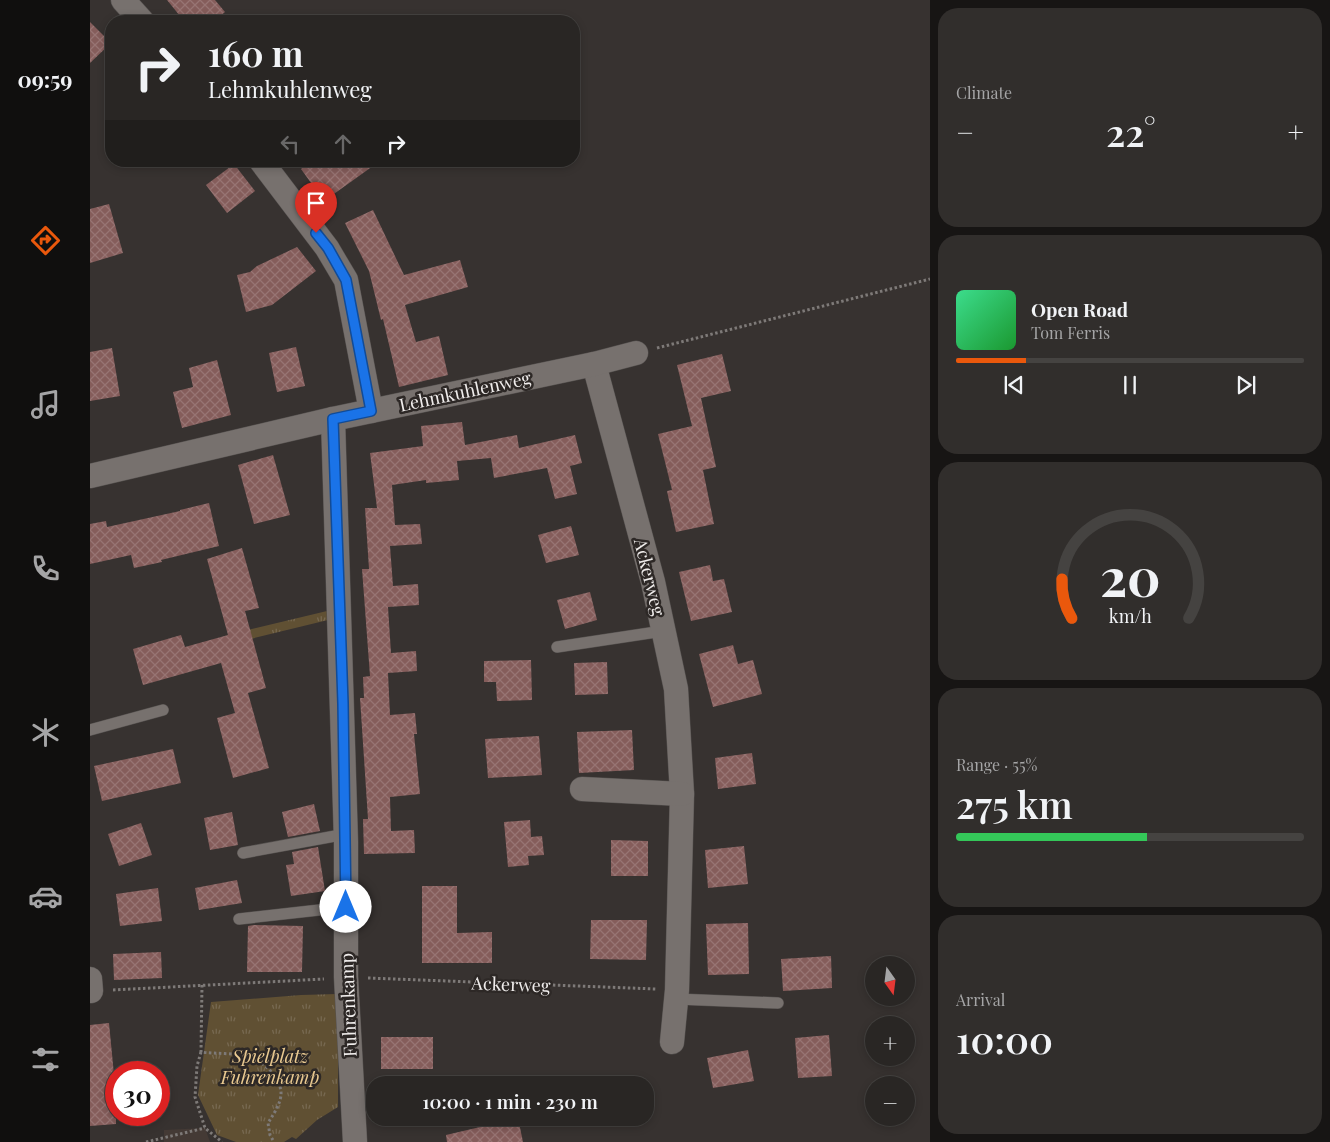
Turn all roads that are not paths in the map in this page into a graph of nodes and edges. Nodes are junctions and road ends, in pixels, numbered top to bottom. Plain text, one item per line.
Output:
1 (123, 0) edge
2 (137, 15) edge
3 (266, 167) edge
4 (636, 353) road end
5 (594, 364) junction
6 (371, 411) junction
7 (333, 419) junction
8 (90, 476) edge
9 (663, 631) junction
10 (557, 646) dead end
11 (163, 710) dead end
12 (90, 730) edge
13 (582, 789) dead end
14 (682, 794) junction
15 (346, 834) junction
16 (243, 853) dead end
17 (346, 907) junction
18 (239, 919) dead end
19 (676, 994) junction
20 (778, 1003) dead end
21 (672, 1042) dead end
22 (354, 1142) edge

1 - 2 street
3 - 6 street
4 - 5 street, Lehmkuhlenweg
5 - 6 street, Lehmkuhlenweg
5 - 9 street, Ackerweg
6 - 7 street, Lehmkuhlenweg
7 - 8 street, Lehmkuhlenweg
7 - 15 street, Fuhrenkamp
9 - 10 lane
9 - 14 street, Ackerweg
11 - 12 lane
13 - 14 street
14 - 19 street, Ackerweg
15 - 16 lane
15 - 17 street, Fuhrenkamp
17 - 18 lane
17 - 22 street, Fuhrenkamp
19 - 20 lane
19 - 21 street, Ackerweg

